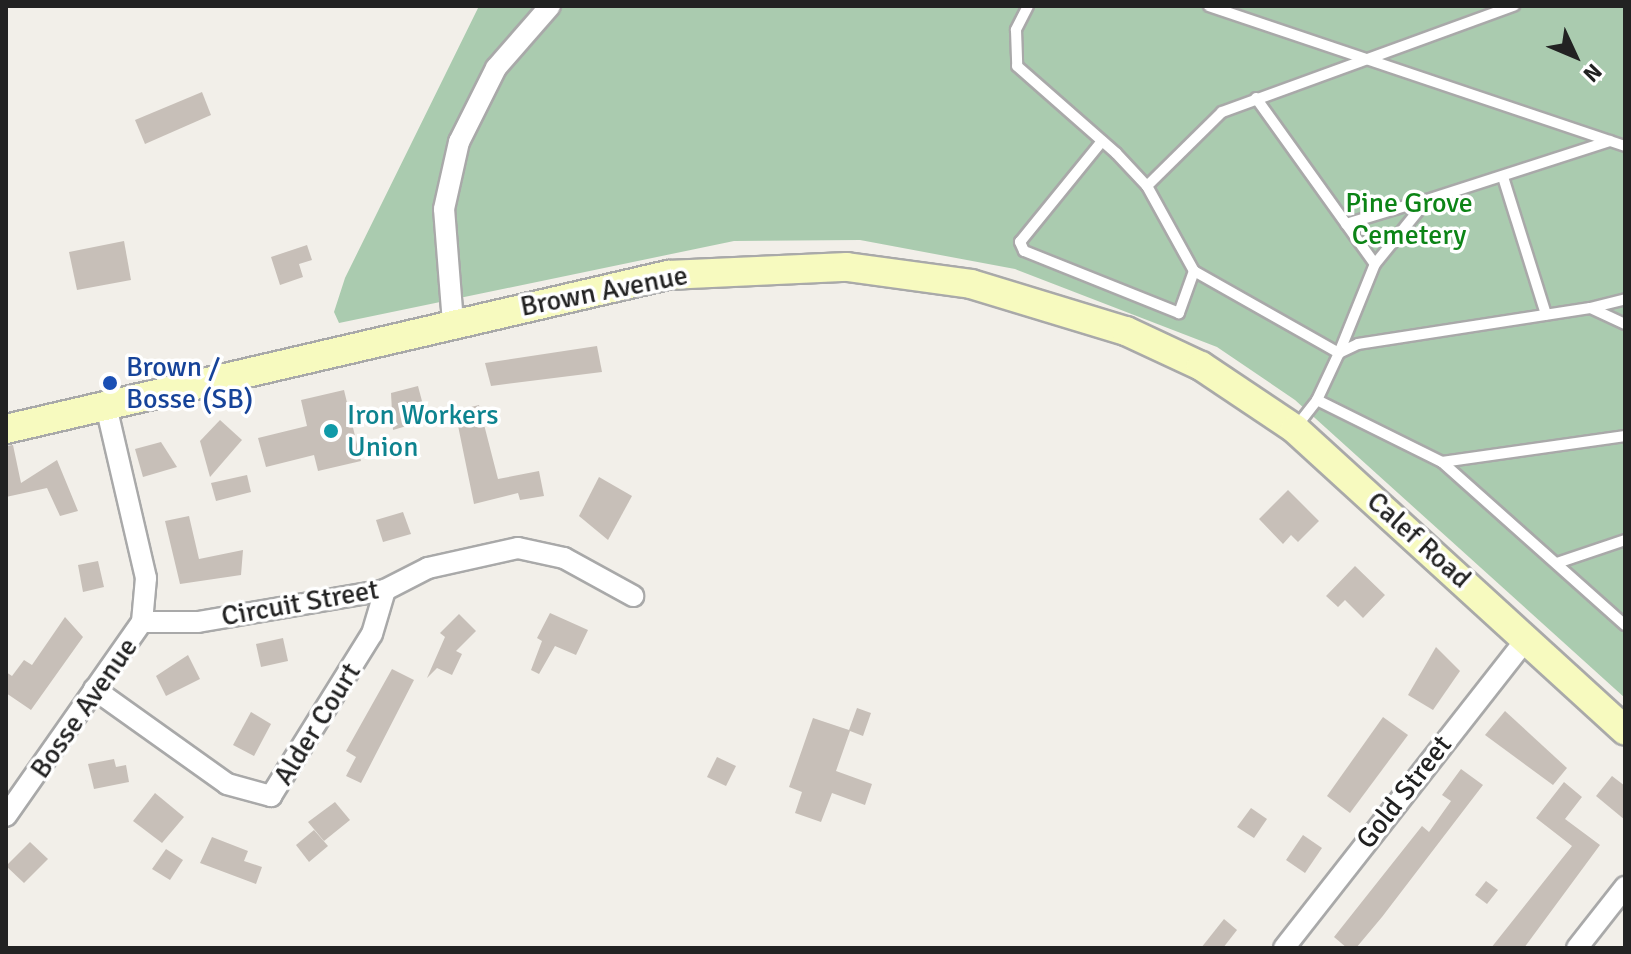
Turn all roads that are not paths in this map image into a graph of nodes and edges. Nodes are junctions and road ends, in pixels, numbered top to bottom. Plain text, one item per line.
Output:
1 (550, 6) edge
2 (1028, 6) edge
3 (1209, 6) edge
4 (1514, 6) edge
5 (1372, 59) junction
6 (1256, 98) junction
7 (1102, 141) junction
8 (1610, 141) junction
9 (1625, 146) edge
10 (1503, 177) junction
11 (1147, 186) junction
12 (1427, 200) junction
13 (1346, 224) junction
14 (1375, 264) junction
15 (1194, 271) junction
16 (1625, 299) edge
17 (1590, 308) junction
18 (1546, 314) junction
19 (453, 323) junction
20 (1625, 324) edge
21 (1339, 353) junction
22 (1201, 366) joint
23 (1317, 400) junction
24 (106, 406) junction
25 (6, 429) edge
26 (1295, 429) junction
27 (1625, 436) edge
28 (1442, 462) junction
29 (1625, 540) edge
30 (1557, 563) junction
31 (385, 590) junction
32 (633, 596) dead end
33 (142, 622) junction
34 (1625, 625) edge
35 (1527, 638) junction
36 (94, 689) junction
37 (1625, 730) edge
38 (6, 816) edge
39 (1625, 887) edge
40 (1284, 948) edge
41 (1577, 948) edge

1 - 19 street
2 - 7 lane
3 - 5 lane
4 - 5 lane
5 - 6 lane
5 - 8 lane
6 - 11 lane
6 - 13 lane
7 - 11 lane
7 - 15 lane
8 - 9 lane
8 - 10 lane
10 - 12 lane
10 - 18 lane
11 - 15 lane
12 - 13 lane
12 - 14 lane
13 - 14 lane
14 - 21 lane
15 - 21 lane
16 - 17 lane
17 - 18 lane
17 - 20 lane
18 - 21 lane
19 - 22 main road, Brown Avenue
19 - 24 main road, Brown Avenue
21 - 23 lane
22 - 26 main road, Calef Road
23 - 26 lane
23 - 28 lane
24 - 25 main road, Brown Avenue
24 - 33 street, Bosse Avenue
26 - 35 main road, Calef Road
27 - 28 lane
28 - 30 lane
29 - 30 lane
30 - 34 lane
31 - 32 street, Circuit Street
31 - 33 street, Circuit Street
31 - 36 street, Alder Court
33 - 36 street, Bosse Avenue
35 - 37 main road, Calef Road
35 - 40 street, Gold Street
36 - 38 street, Bosse Avenue
39 - 41 street

